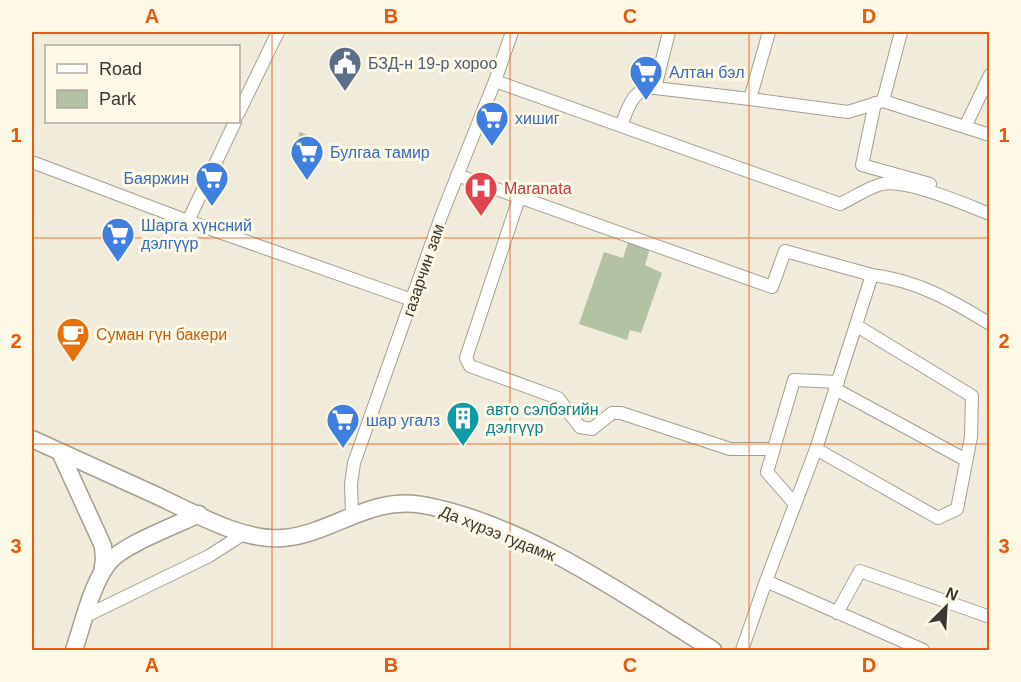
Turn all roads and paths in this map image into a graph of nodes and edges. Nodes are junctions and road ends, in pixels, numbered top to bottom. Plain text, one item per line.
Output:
1 (278, 32) edge
2 (512, 32) edge
3 (669, 32) edge
4 (769, 32) edge
5 (902, 32) edge
6 (990, 75) edge
7 (495, 81) junction
8 (655, 88) junction
9 (750, 99) junction
10 (879, 102) junction
11 (240, 110) edge
12 (235, 123) edge
13 (621, 126) junction
14 (964, 127) junction
15 (990, 135) edge
16 (32, 162) edge
17 (457, 175) junction
18 (519, 198) junction
19 (989, 205) edge
20 (990, 214) edge
21 (188, 221) junction
22 (872, 276) junction
23 (412, 300) junction
24 (990, 324) edge
25 (857, 326) junction
26 (836, 386) junction
27 (32, 439) edge
28 (774, 449) junction
29 (816, 449) junction
30 (60, 452) junction
31 (966, 460) junction
32 (794, 503) junction
33 (199, 514) junction
34 (352, 514) junction
35 (245, 533) junction
36 (99, 579) junction
37 (766, 580) junction
38 (837, 613) junction
39 (86, 616) junction
40 (990, 617) edge
41 (74, 651) edge
42 (713, 651) edge
43 (742, 651) edge
44 (924, 651) edge

1 - 11 street
2 - 7 street, газарчин зам
3 - 8 street
4 - 9 street
5 - 10 street
6 - 14 street
7 - 13 street
7 - 17 street, газарчин зам
8 - 9 street
8 - 13 street
9 - 10 street
10 - 14 street
10 - 19 street
12 - 21 street
13 - 20 street
14 - 15 street
16 - 21 street
17 - 18 street
17 - 23 street, газарчин зам
18 - 22 street
18 - 28 street
21 - 23 street
22 - 24 street
22 - 25 street
23 - 34 street, газарчин зам
25 - 26 street
25 - 31 street
26 - 28 street
26 - 29 street
26 - 31 street
27 - 30 main road, Да хүрээ гудамж
28 - 32 street
29 - 31 street
29 - 32 street
30 - 33 main road, Да хүрээ гудамж
30 - 36 main road
32 - 37 street
33 - 35 main road, Да хүрээ гудамж
33 - 36 main road
34 - 35 main road, Да хүрээ гудамж
34 - 42 main road, Да хүрээ гудамж
35 - 39 street
36 - 39 main road
37 - 38 street
37 - 43 street
38 - 40 street
38 - 44 street
39 - 41 main road

